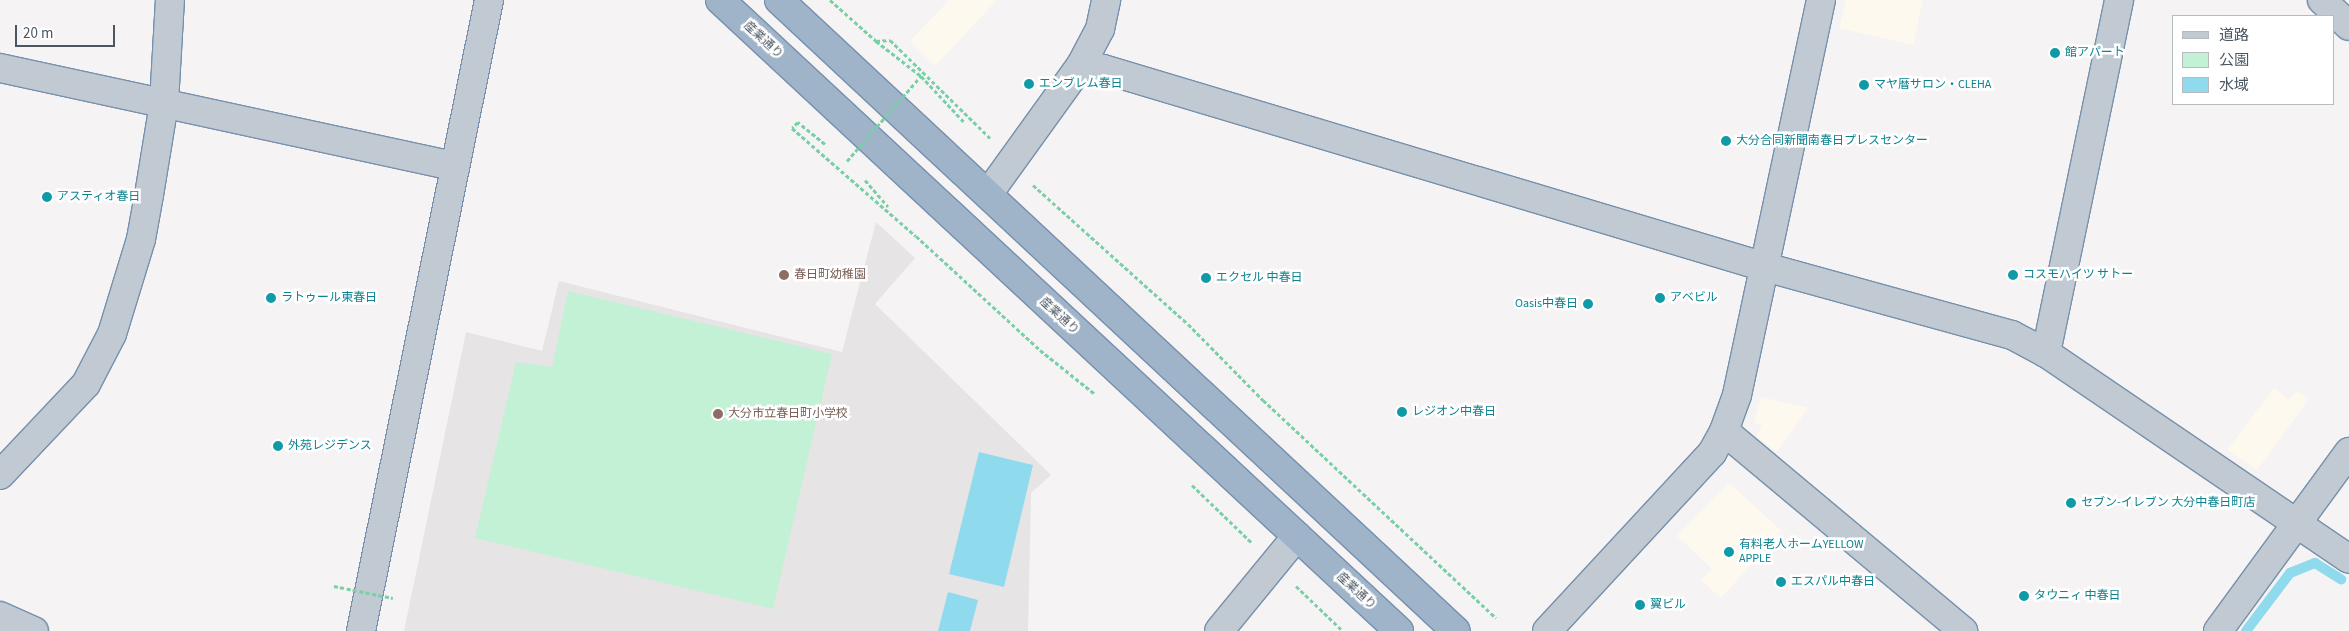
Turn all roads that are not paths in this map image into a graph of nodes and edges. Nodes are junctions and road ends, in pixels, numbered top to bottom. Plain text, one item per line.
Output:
1 (170, 0) edge
2 (489, 0) edge
3 (720, 0) edge
4 (779, 0) edge
5 (1106, 0) edge
6 (1821, 0) edge
7 (2119, 0) edge
8 (2322, 0) edge
9 (2349, 26) edge
10 (1081, 66) junction
11 (0, 68) edge
12 (164, 103) junction
13 (455, 166) junction
14 (988, 194) junction
15 (1765, 267) junction
16 (2046, 353) junction
17 (1724, 431) junction
18 (2349, 452) edge
19 (0, 475) edge
20 (2297, 523) junction
21 (1297, 536) junction
22 (2349, 559) edge
23 (0, 616) edge
24 (34, 631) edge
25 (360, 631) edge
26 (1218, 631) edge
27 (1399, 631) edge
28 (1456, 631) edge
29 (1546, 631) edge
30 (1963, 631) edge
31 (2218, 631) edge

1 - 12 street
2 - 13 street
3 - 21 highway, 産業通り
4 - 14 highway
5 - 10 street
6 - 15 street
7 - 16 street
8 - 9 street
10 - 14 street
10 - 15 street
11 - 12 street
12 - 13 street
12 - 19 street
13 - 25 street
14 - 28 highway
15 - 16 street
15 - 17 street
16 - 20 street
17 - 29 street
17 - 30 street
18 - 20 street
20 - 22 street
20 - 31 street
21 - 26 street
21 - 27 highway, 産業通り
23 - 24 street

